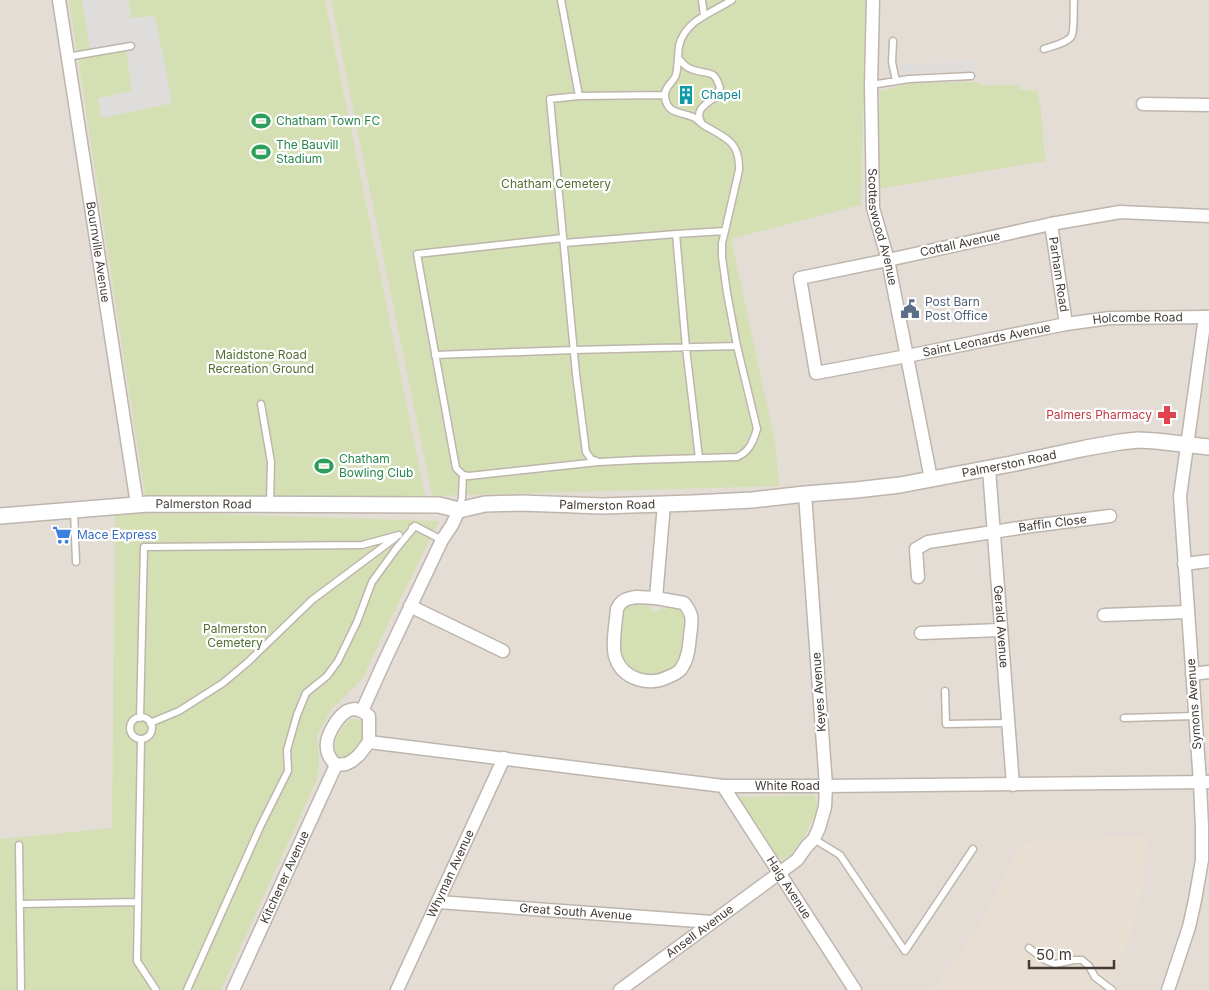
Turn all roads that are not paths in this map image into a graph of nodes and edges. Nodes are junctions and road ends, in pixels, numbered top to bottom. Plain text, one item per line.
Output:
1 (59, 0) edge
2 (561, 0) edge
3 (702, 0) edge
4 (732, 0) edge
5 (873, 0) edge
6 (1074, 0) edge
7 (704, 16) junction
8 (893, 41) dead end
9 (131, 46) dead end
10 (1044, 49) dead end
11 (67, 57) junction
12 (678, 58) junction
13 (971, 76) dead end
14 (871, 80) junction
15 (896, 81) junction
16 (665, 95) junction
17 (579, 96) junction
18 (1143, 104) dead end
19 (1209, 104) edge
20 (702, 124) junction
21 (1209, 216) edge
22 (1050, 224) junction
23 (725, 231) junction
24 (676, 234) junction
25 (564, 240) junction
26 (888, 260) junction
27 (1207, 317) edge
28 (1066, 324) junction
29 (737, 346) junction
30 (686, 348) junction
31 (574, 350) junction
32 (435, 355) junction
33 (907, 356) junction
34 (816, 373) joint
35 (261, 404) dead end
36 (1186, 444) junction
37 (1209, 447) edge
38 (586, 452) junction
39 (699, 458) junction
40 (599, 462) junction
41 (574, 465) junction
42 (989, 469) junction
43 (462, 475) junction
44 (931, 479) junction
45 (805, 494) junction
46 (137, 504) junction
47 (664, 504) junction
48 (270, 505) junction
49 (74, 510) junction
50 (459, 510) junction
51 (0, 516) edge
52 (1110, 516) dead end
53 (415, 526) junction
54 (994, 533) junction
55 (399, 536) junction
56 (442, 540) junction
57 (1209, 561) edge
58 (76, 562) dead end
59 (1184, 564) junction
60 (918, 577) dead end
61 (656, 598) junction
62 (410, 606) junction
63 (1188, 612) junction
64 (1104, 615) dead end
65 (1001, 630) junction
66 (921, 633) dead end
67 (504, 651) dead end
68 (1209, 672) edge
69 (1192, 674) junction
70 (945, 691) dead end
71 (362, 710) junction
72 (1195, 716) junction
73 (140, 718) junction
74 (1124, 718) dead end
75 (150, 723) junction
76 (1008, 723) junction
77 (141, 739) junction
78 (369, 742) junction
79 (504, 758) junction
80 (336, 766) junction
81 (1204, 783) edge
82 (1013, 785) junction
83 (723, 786) junction
84 (826, 786) junction
85 (814, 839) junction
86 (19, 845) dead end
87 (973, 849) dead end
88 (779, 874) junction
89 (138, 902) junction
90 (438, 902) junction
91 (20, 904) junction
92 (712, 922) junction
93 (1029, 948) dead end
94 (21, 990) edge
95 (156, 990) edge
96 (187, 990) edge
97 (233, 990) edge
98 (397, 990) edge
99 (620, 990) edge
100 (855, 990) edge
101 (1112, 990) edge
102 (1168, 990) edge

1 - 11 street, Bournville Avenue
2 - 17 lane
3 - 7 lane
4 - 7 lane
5 - 14 street, Scotteswood Avenue
6 - 10 lane
7 - 12 lane
8 - 15 lane
9 - 11 lane
11 - 46 street, Bournville Avenue
12 - 16 lane
12 - 20 lane
13 - 15 lane
14 - 15 lane
14 - 26 street, Scotteswood Avenue
16 - 17 lane
16 - 20 lane
17 - 25 lane
18 - 19 street
20 - 23 lane
21 - 22 street, Cottall Avenue
22 - 26 street, Cottall Avenue
22 - 28 street, Parham Road
23 - 24 lane
23 - 29 lane
24 - 25 lane
24 - 30 lane
25 - 31 lane
25 - 32 lane
26 - 33 street, Scotteswood Avenue
26 - 34 street, Cottall Avenue
27 - 28 street, Holcombe Road
27 - 36 street, Symons Avenue
28 - 33 street, Saint Leonards Avenue
29 - 30 lane
29 - 39 lane
30 - 31 lane
30 - 39 lane
31 - 32 lane
31 - 38 lane
32 - 43 lane
33 - 34 street, Saint Leonards Avenue
33 - 44 street, Scotteswood Avenue
35 - 48 lane
36 - 37 street, Palmerston Road
36 - 42 street, Palmerston Road
36 - 59 street, Symons Avenue
38 - 40 lane
38 - 41 lane
39 - 40 lane
40 - 41 lane
41 - 43 lane
42 - 44 street, Palmerston Road
42 - 54 street, Gerald Avenue
43 - 50 lane
44 - 45 street, Palmerston Road
45 - 47 street, Palmerston Road
45 - 84 street, Keyes Avenue
46 - 48 street, Palmerston Road
46 - 49 street, Palmerston Road
47 - 50 street, Palmerston Road
47 - 61 street
48 - 50 street, Palmerston Road
49 - 51 street, Palmerston Road
49 - 58 lane
50 - 56 street
52 - 54 street, Baffin Close
53 - 55 lane
53 - 56 lane
53 - 96 lane
54 - 60 street, Baffin Close
54 - 65 street, Gerald Avenue
55 - 73 lane
55 - 75 lane
56 - 62 street
57 - 59 street
59 - 63 street, Symons Avenue
61 - 61 street
62 - 67 street
62 - 71 street
63 - 64 street
63 - 69 street, Symons Avenue
65 - 66 street
65 - 76 street, Gerald Avenue
68 - 69 street
69 - 72 street, Symons Avenue
70 - 76 lane
71 - 78 street
71 - 80 street
72 - 74 lane
72 - 81 street, Symons Avenue
73 - 75 lane
73 - 77 lane
75 - 77 lane
76 - 82 street, Gerald Avenue
77 - 89 lane
78 - 79 street, White Road
78 - 80 street
79 - 83 street, White Road
79 - 90 street, Whyman Avenue
80 - 97 street, Kitchener Avenue
81 - 82 street, White Road
81 - 102 street, Symons Avenue
82 - 84 street, White Road
83 - 84 street, White Road
83 - 88 street, Haig Avenue
84 - 85 street, Keyes Avenue
85 - 87 lane
85 - 88 street, Keyes Avenue
86 - 91 lane
88 - 92 street, Ansell Avenue
88 - 100 street, Haig Avenue
89 - 91 lane
89 - 95 lane
90 - 92 street, Great South Avenue
90 - 98 street, Whyman Avenue
91 - 94 lane
92 - 99 street, Ansell Avenue
93 - 101 lane

